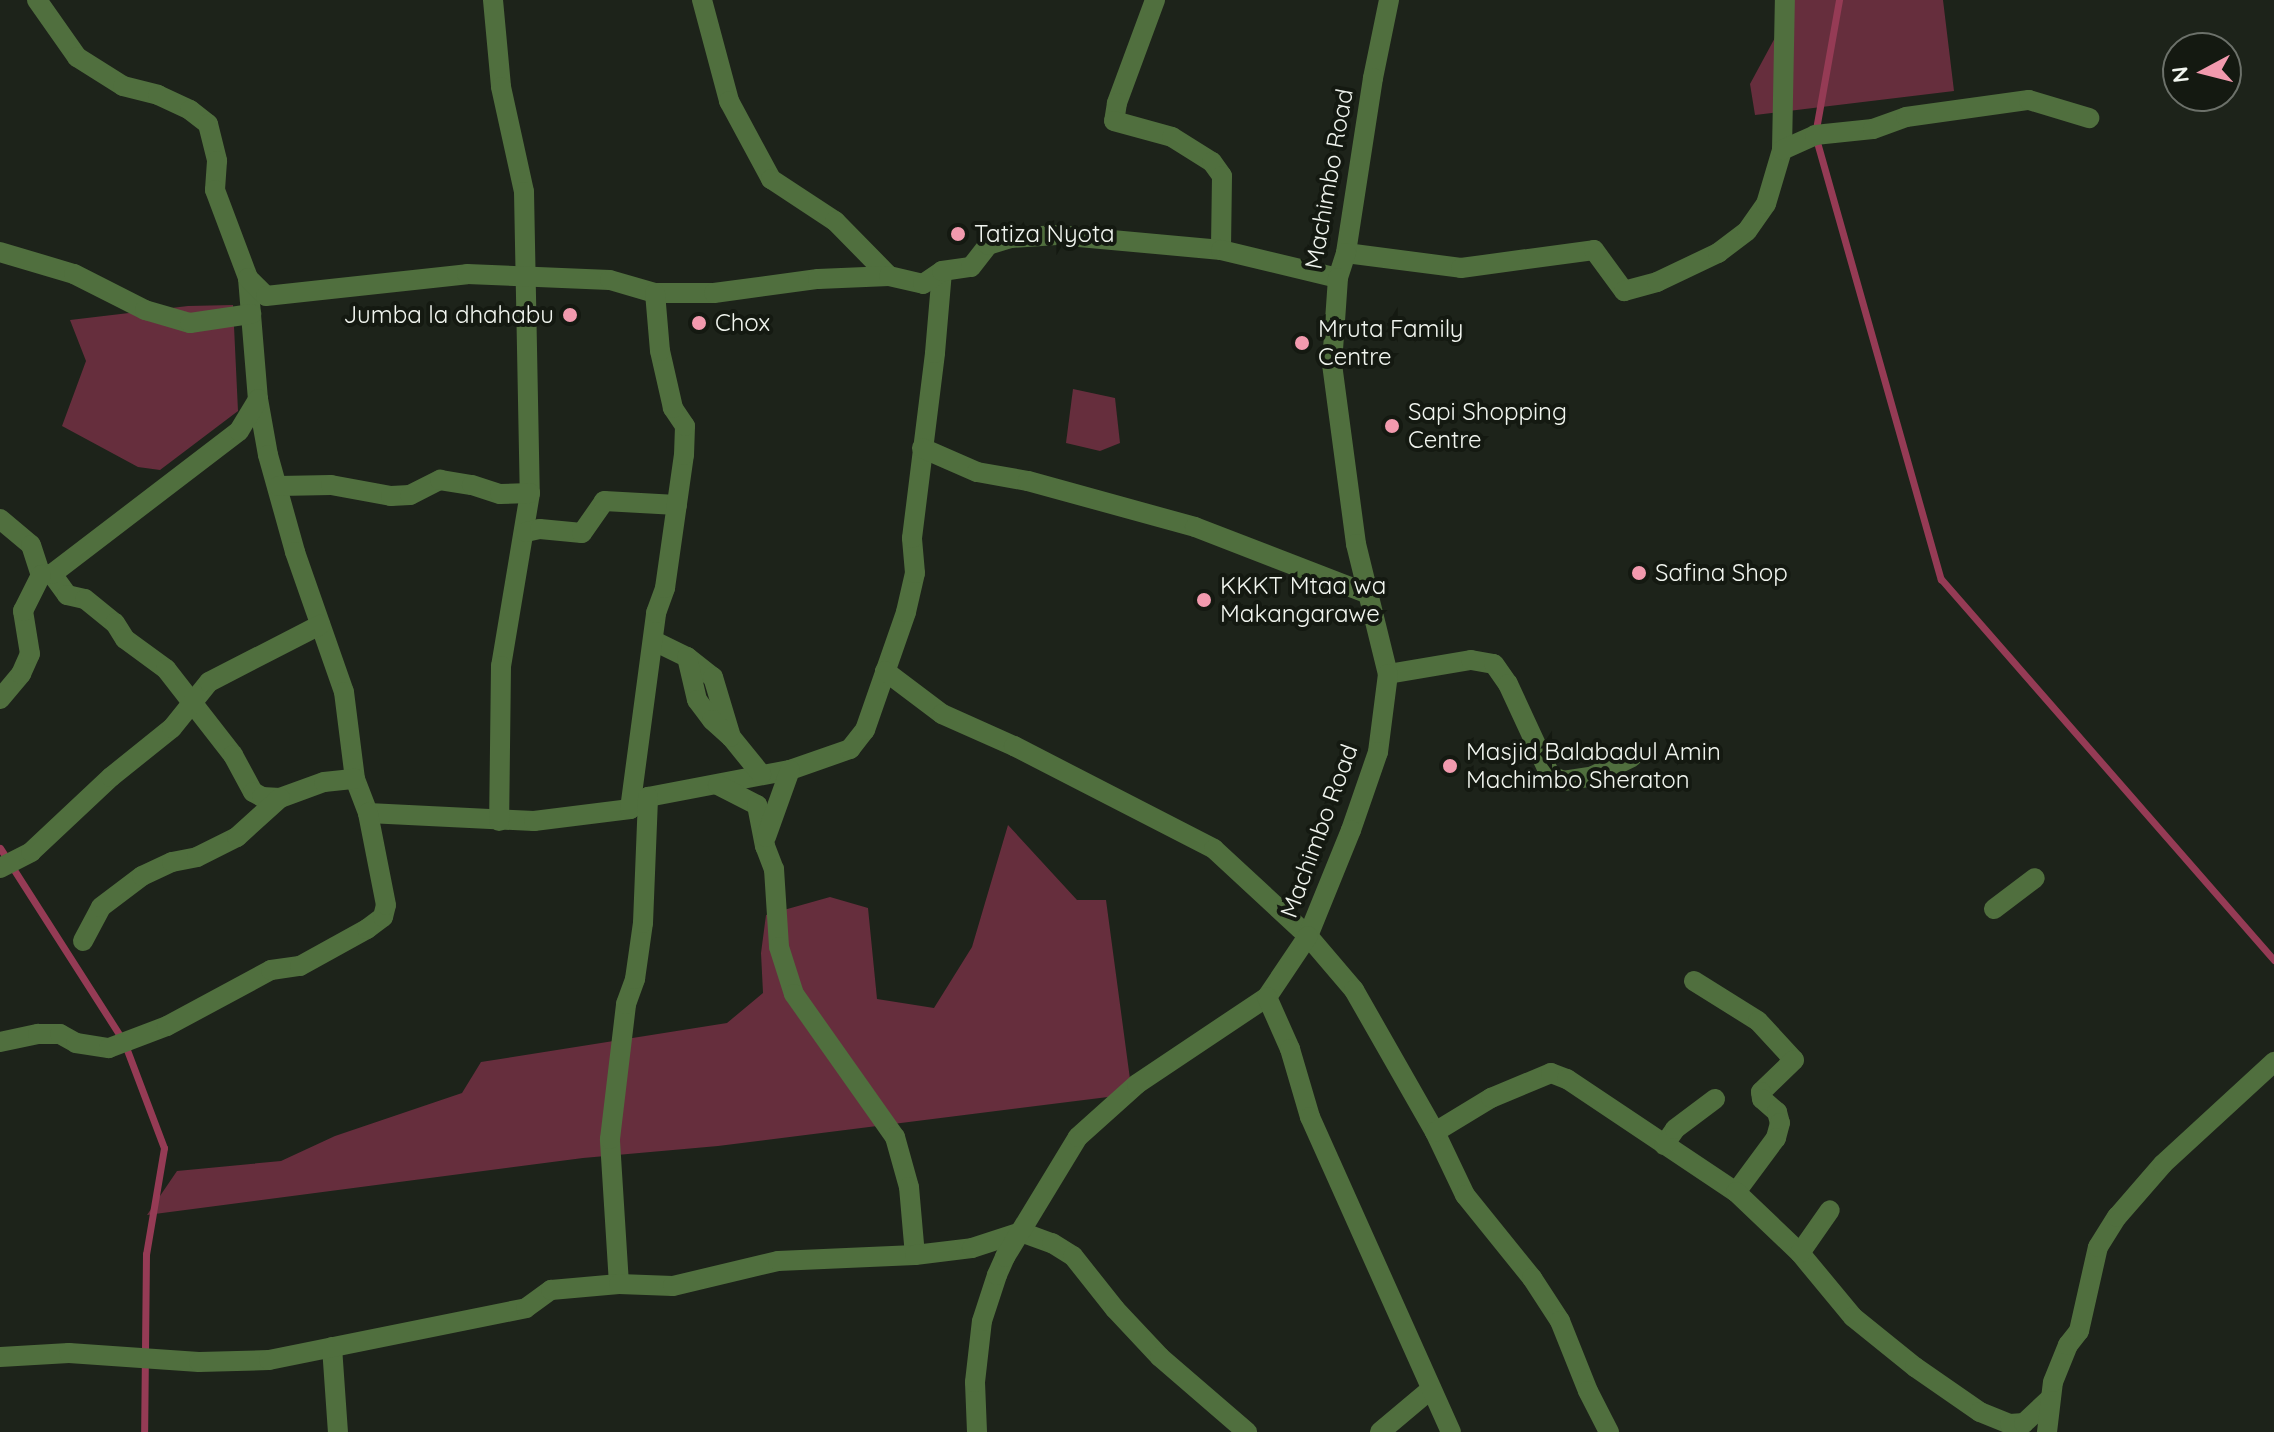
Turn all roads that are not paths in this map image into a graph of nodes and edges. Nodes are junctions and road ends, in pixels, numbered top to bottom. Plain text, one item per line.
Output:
1 (37, 0) edge
2 (493, 0) edge
3 (702, 0) edge
4 (1155, 0) edge
5 (1389, 0) edge
6 (1785, 0) edge
7 (2089, 118) dead end
8 (1782, 150) junction
9 (1221, 250) junction
10 (0, 252) edge
11 (1346, 253) junction
12 (942, 271) junction
13 (889, 276) junction
14 (248, 278) junction
15 (524, 278) junction
16 (1338, 278) junction
17 (655, 293) junction
18 (251, 314) junction
19 (258, 399) junction
20 (922, 448) junction
21 (279, 486) junction
22 (530, 493) junction
23 (677, 505) junction
24 (0, 519) edge
25 (526, 532) junction
26 (47, 575) junction
27 (1369, 594) junction
28 (320, 625) junction
29 (654, 641) junction
30 (885, 671) junction
31 (1388, 674) junction
32 (0, 699) edge
33 (192, 699) junction
34 (1632, 757) dead end
35 (790, 770) junction
36 (761, 774) junction
37 (355, 779) junction
38 (718, 785) junction
39 (648, 797) junction
40 (280, 798) junction
41 (630, 809) junction
42 (368, 813) junction
43 (499, 821) junction
44 (765, 846) junction
45 (0, 868) edge
46 (2035, 878) dead end
47 (1994, 909) dead end
48 (1308, 936) junction
49 (83, 941) dead end
50 (1694, 981) dead end
51 (1267, 997) junction
52 (0, 1042) edge
53 (2274, 1062) edge
54 (1715, 1099) dead end
55 (1435, 1132) junction
56 (1664, 1145) junction
57 (1736, 1192) junction
58 (1830, 1210) dead end
59 (1021, 1232) junction
60 (1800, 1253) junction
61 (915, 1255) junction
62 (619, 1284) junction
63 (332, 1347) junction
64 (0, 1357) edge
65 (1431, 1389) junction
66 (2050, 1399) junction
67 (2005, 1428) edge
68 (338, 1432) edge
69 (977, 1432) edge
70 (1247, 1432) edge
71 (1380, 1432) edge
72 (1451, 1432) edge
73 (1609, 1432) edge
74 (2047, 1432) edge

1 - 14 street
2 - 15 street
3 - 13 street
4 - 9 street
5 - 11 street, Machimbo Road
6 - 8 street
7 - 8 street
8 - 11 street
9 - 12 street
9 - 16 street
10 - 18 street
11 - 16 street, Machimbo Road
12 - 13 street
12 - 20 street
13 - 17 street
14 - 15 street
14 - 18 street
15 - 17 street
15 - 22 street
16 - 27 street, Machimbo Road
17 - 23 street
18 - 19 street
19 - 21 street
19 - 26 street
20 - 27 street
20 - 30 street
21 - 22 street
21 - 28 street
22 - 25 street
23 - 25 street
23 - 29 street
24 - 26 street
25 - 43 street
26 - 32 street
26 - 33 street
27 - 31 street, Machimbo Road
28 - 33 street
28 - 37 street
29 - 36 street
29 - 41 street
30 - 35 street
30 - 48 street
31 - 34 street
31 - 48 street, Machimbo Road
33 - 40 street
33 - 45 street
35 - 36 street
35 - 44 street
36 - 38 street
37 - 40 street
37 - 42 street
38 - 39 street
38 - 44 street
39 - 41 street
39 - 62 street
40 - 49 street
41 - 43 street
42 - 43 street
42 - 52 street
44 - 61 street
46 - 47 street
48 - 51 street, Machimbo Road
48 - 55 street
50 - 57 street
51 - 59 street, Machimbo Road
51 - 65 street
53 - 66 street
54 - 56 street
55 - 56 street
55 - 73 street
56 - 57 street
57 - 60 street
58 - 60 street
59 - 61 street
59 - 69 street, Machimbo Road
59 - 70 street
60 - 67 street
61 - 62 street
62 - 63 street
63 - 64 street
63 - 68 street
65 - 71 street
65 - 72 street
66 - 67 street
66 - 74 street

